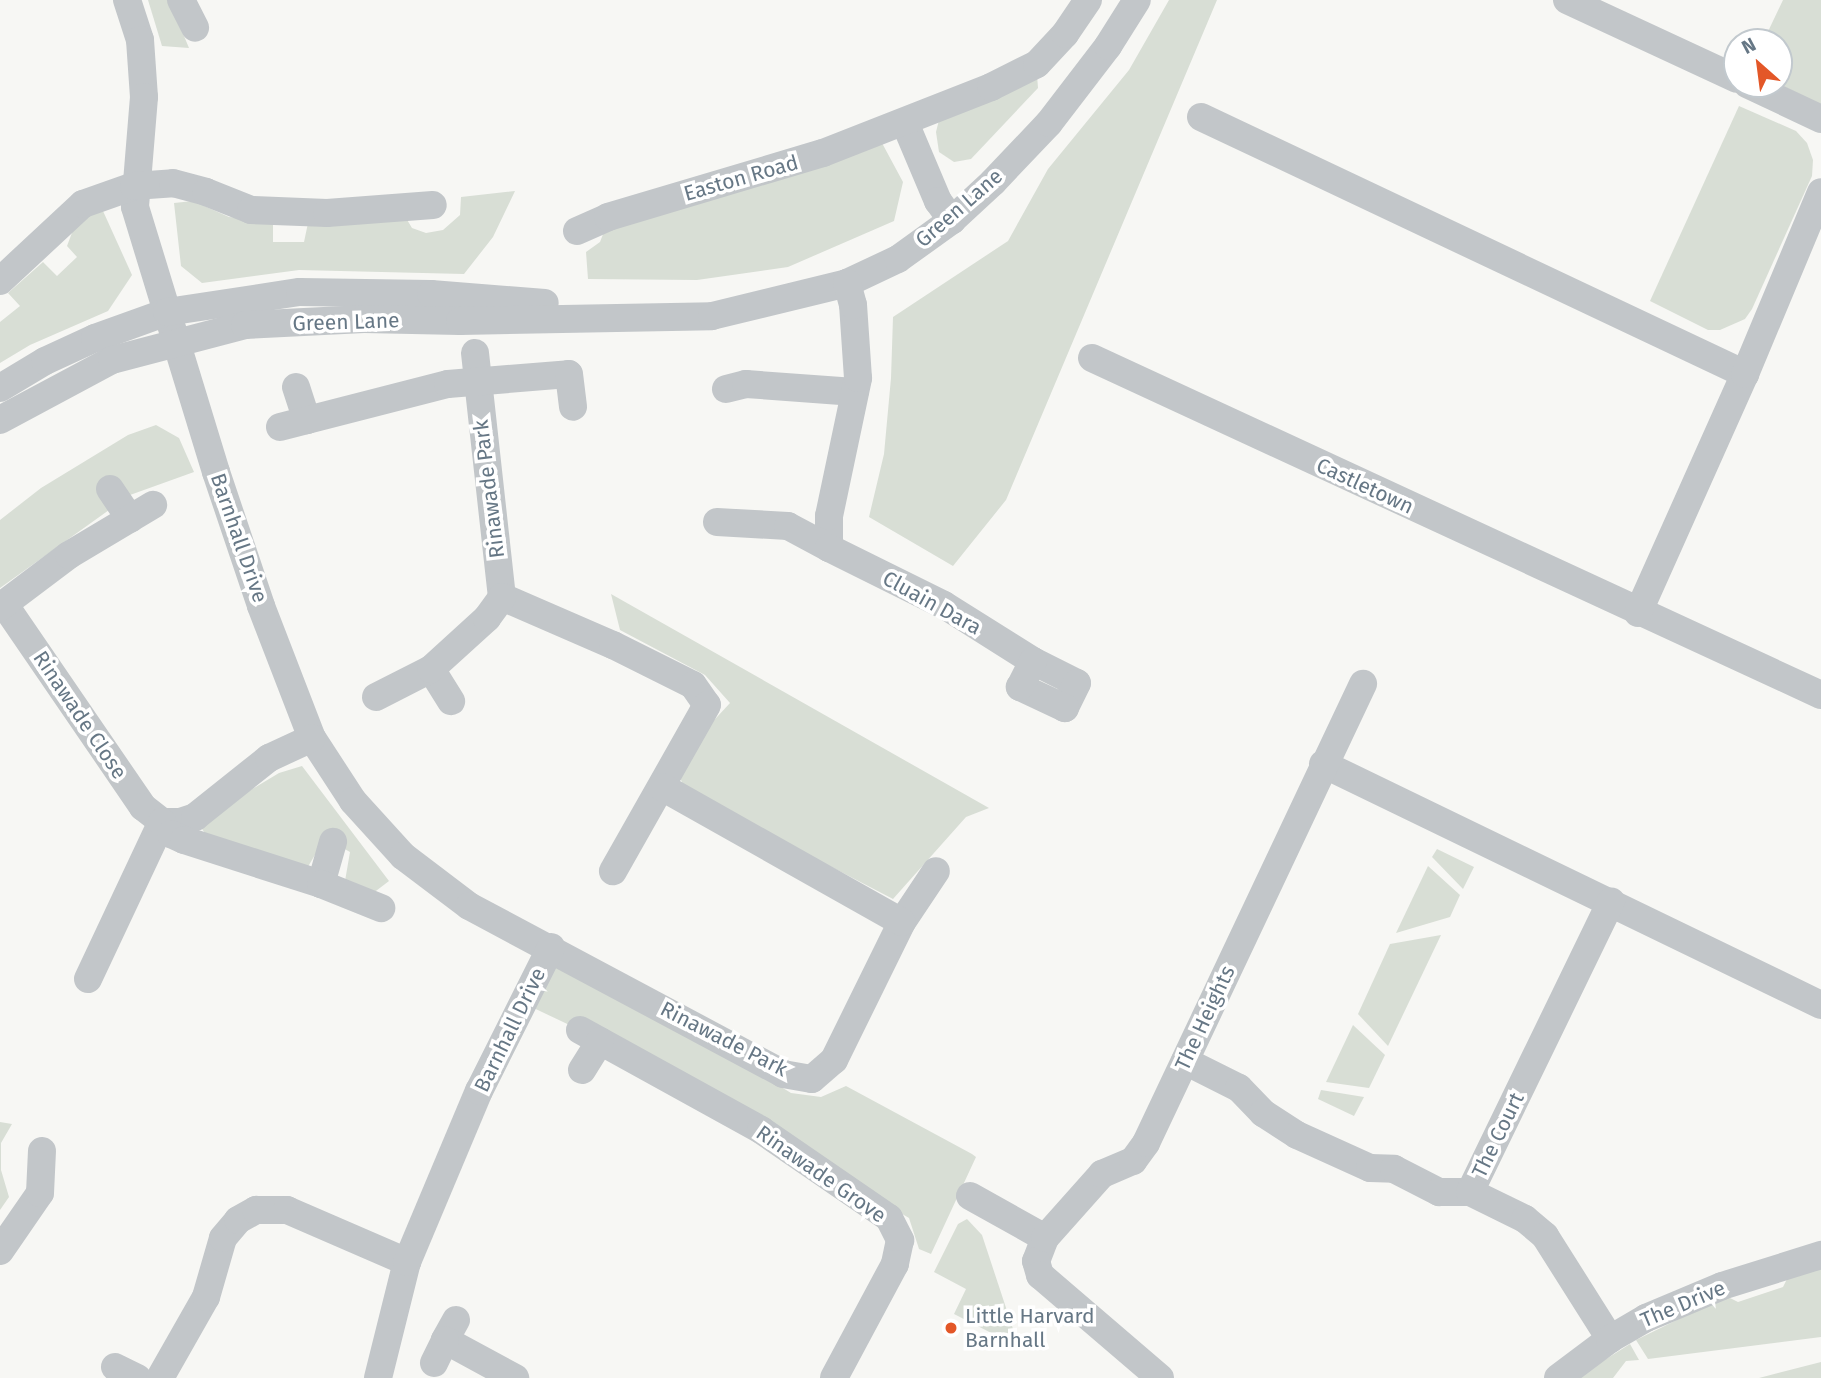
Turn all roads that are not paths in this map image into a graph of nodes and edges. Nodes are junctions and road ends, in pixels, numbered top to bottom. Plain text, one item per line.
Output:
1 (127, 0) edge
2 (181, 0) edge
3 (1088, 0) edge
4 (1137, 0) edge
5 (1567, 0) edge
6 (195, 28) dead end
7 (1723, 72) edge
8 (1777, 98) edge
9 (1201, 117) dead end
10 (1821, 118) edge
11 (905, 123) junction
12 (134, 186) junction
13 (1821, 192) edge
14 (433, 205) dead end
15 (952, 220) junction
16 (577, 231) dead end
17 (0, 281) edge
18 (847, 283) junction
19 (167, 312) junction
20 (712, 316) junction
21 (364, 319) junction
22 (175, 342) junction
23 (1092, 358) dead end
24 (475, 367) junction
25 (1745, 374) junction
26 (296, 387) dead end
27 (0, 388) edge
28 (726, 389) dead end
29 (855, 392) junction
30 (0, 393) edge
31 (573, 407) dead end
32 (0, 420) edge
33 (307, 420) junction
34 (280, 427) dead end
35 (110, 489) dead end
36 (717, 522) dead end
37 (829, 548) junction
38 (502, 597) junction
39 (2, 605) edge
40 (1638, 613) junction
41 (1033, 661) dead end
42 (431, 669) junction
43 (1363, 684) dead end
44 (1821, 695) edge
45 (376, 697) dead end
46 (452, 701) dead end
47 (312, 738) junction
48 (1323, 764) junction
49 (662, 787) junction
50 (162, 822) junction
51 (333, 842) dead end
52 (613, 871) dead end
53 (936, 871) dead end
54 (321, 884) junction
55 (1611, 901) junction
56 (381, 908) dead end
57 (902, 922) junction
58 (551, 947) junction
59 (88, 979) dead end
60 (1821, 1004) edge
61 (1185, 1061) junction
62 (582, 1070) dead end
63 (42, 1152) dead end
64 (1471, 1192) junction
65 (970, 1196) dead end
66 (1045, 1238) junction
67 (0, 1251) edge
68 (1821, 1255) edge
69 (407, 1262) junction
70 (1610, 1339) junction
71 (445, 1341) dead end
72 (160, 1378) edge
73 (378, 1378) edge
74 (515, 1378) edge
75 (834, 1378) edge
76 (1160, 1378) edge
77 (1558, 1378) edge

1 - 12 street, Barnhall Drive
2 - 6 street
3 - 11 street, Easton Road
4 - 15 street, Green Lane
5 - 7 street
8 - 10 street
9 - 25 street
11 - 15 street
11 - 16 street, Easton Road
12 - 14 street
12 - 17 street
12 - 19 street, Barnhall Drive
13 - 25 street
15 - 18 street, Green Lane
18 - 20 street, Green Lane
18 - 29 street
19 - 20 street, Green Lane
19 - 21 street
19 - 22 street, Barnhall Drive
19 - 27 street, Green Lane
20 - 21 street, Green Lane
21 - 22 street, Green Lane
22 - 30 street
22 - 32 street, Green Lane
22 - 47 street, Barnhall Drive
23 - 40 street, Castletown
24 - 31 street
24 - 33 street
24 - 38 street, Rinawade Park
25 - 40 street
26 - 33 street
28 - 29 street
29 - 37 street
33 - 34 street
35 - 39 street, Rinawade Close
36 - 37 street, Cluain Dara
37 - 41 street, Cluain Dara
38 - 42 street
38 - 49 street
39 - 50 street, Rinawade Close
40 - 44 street, Castletown
42 - 45 street
42 - 46 street
43 - 48 street, The Heights
47 - 50 street
47 - 58 street, Barnhall Drive
48 - 55 street
48 - 61 street, The Heights
49 - 52 street
49 - 57 street
50 - 54 street, Rinawade Close
50 - 59 street
51 - 54 street
53 - 57 street, Rinawade Park
54 - 56 street, Rinawade Close
55 - 60 street
55 - 64 street, The Court
57 - 58 street, Rinawade Park
58 - 69 street, Barnhall Drive
61 - 64 street, The Court
61 - 66 street, The Heights
62 - 75 street, Rinawade Grove
63 - 67 street
64 - 70 street
65 - 66 street
66 - 76 street
68 - 70 street, The Drive
69 - 72 street
69 - 73 street, Barnhall Drive
70 - 77 street, The Drive
71 - 74 street

